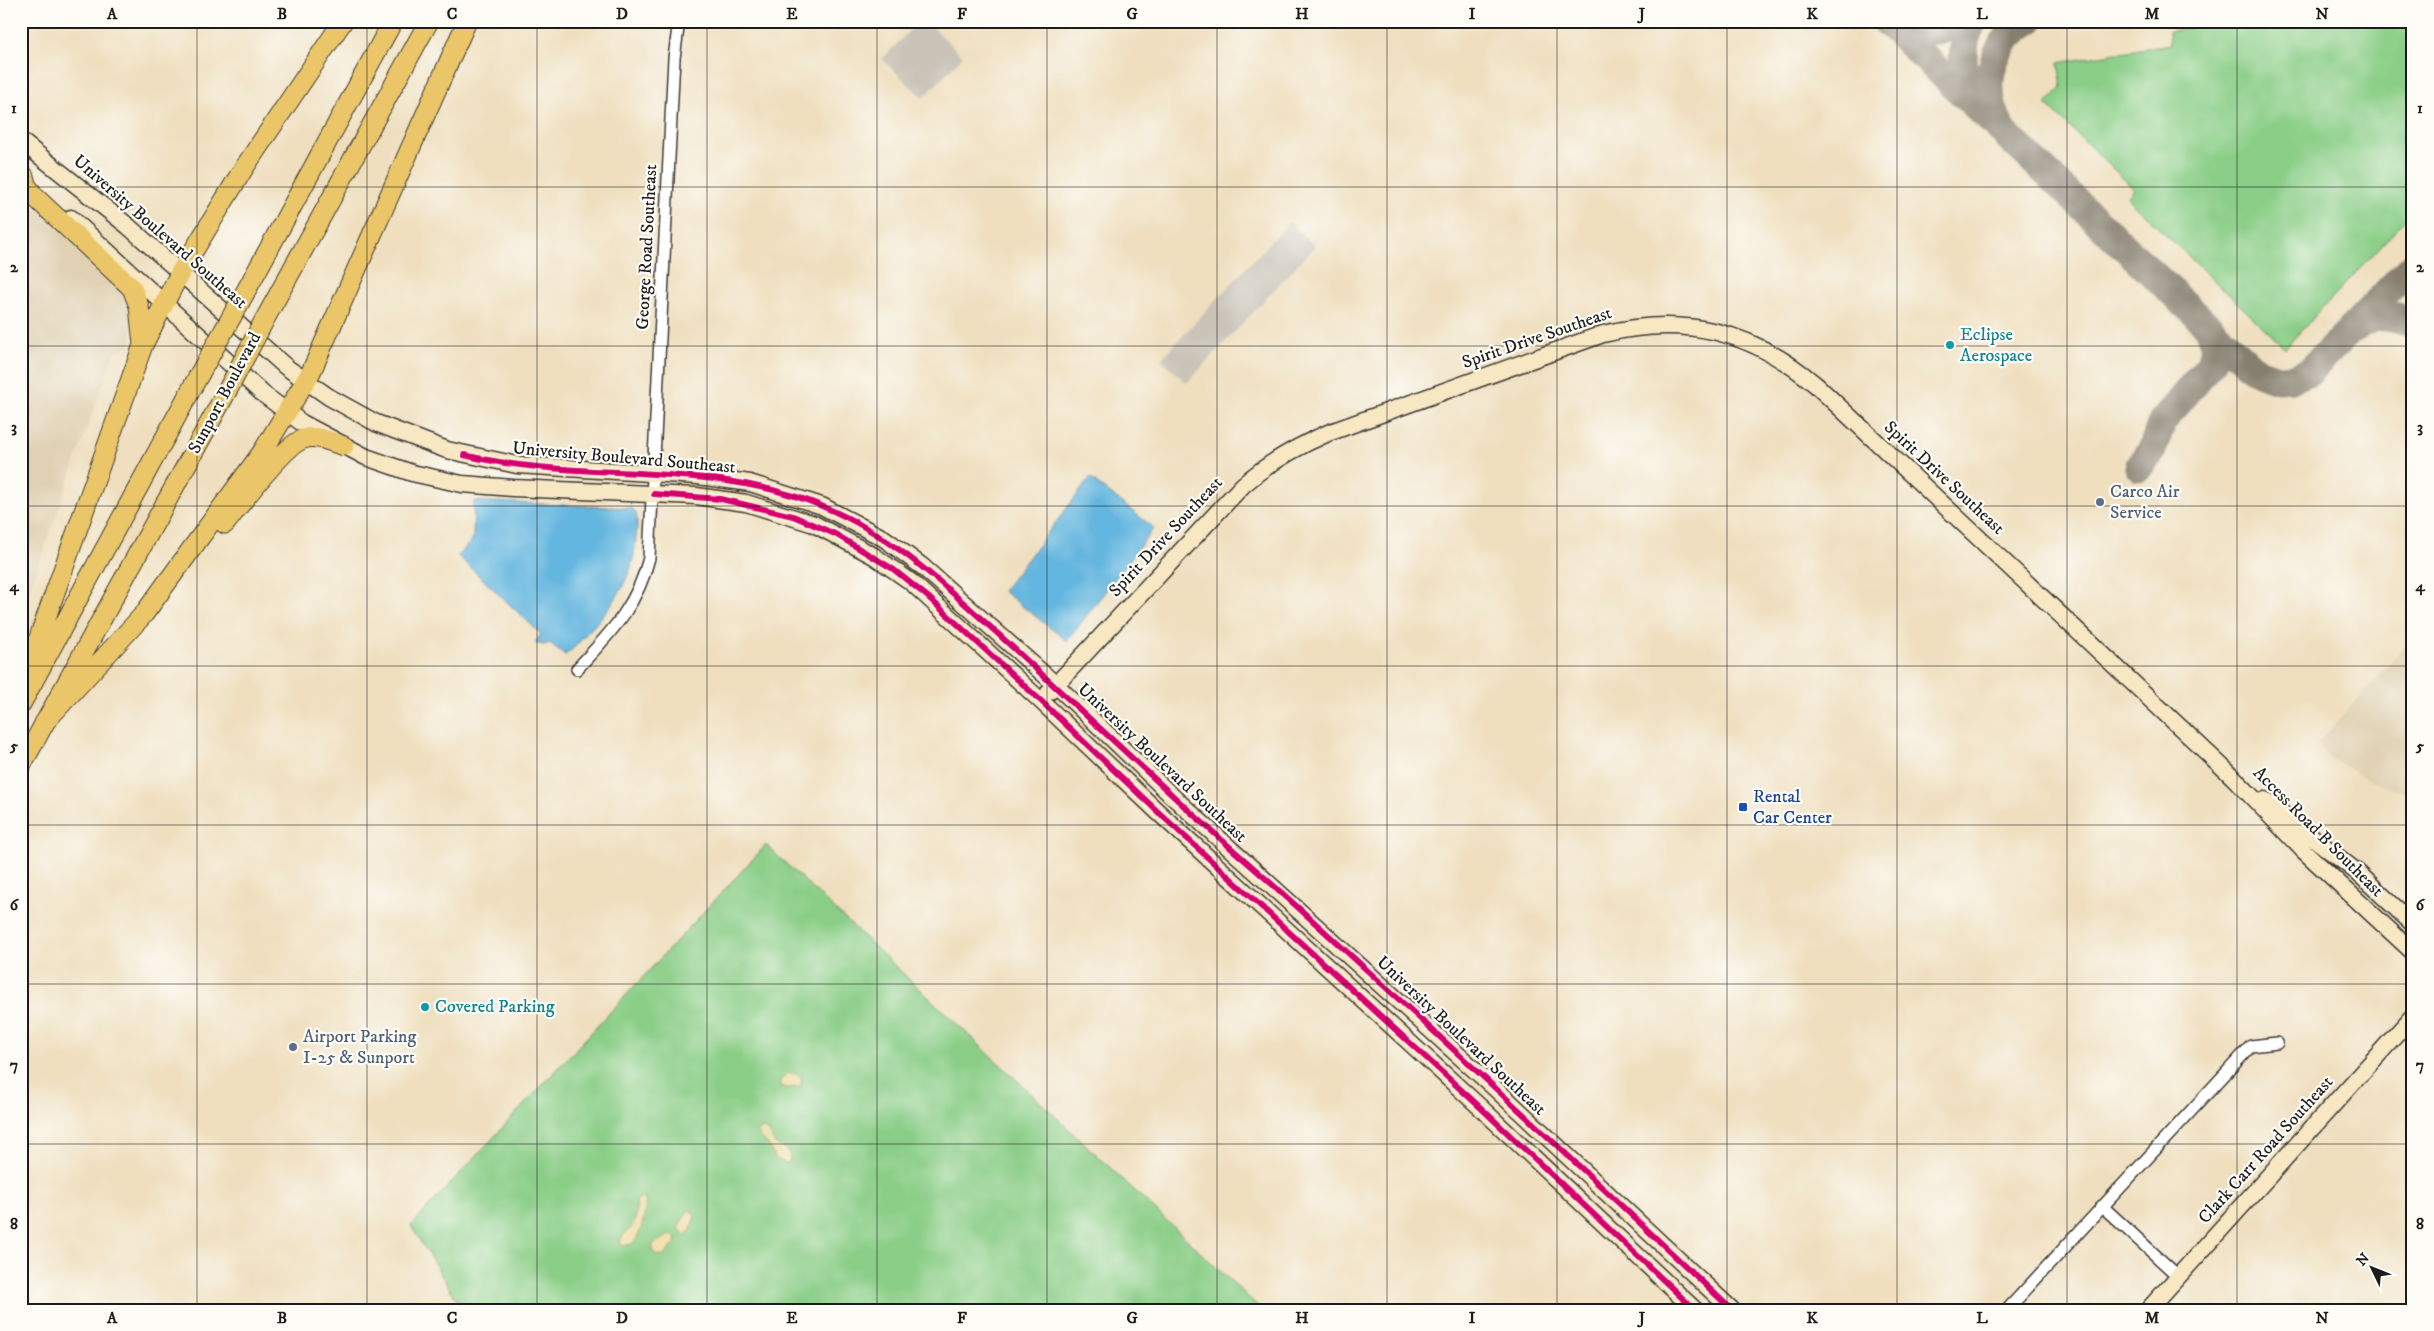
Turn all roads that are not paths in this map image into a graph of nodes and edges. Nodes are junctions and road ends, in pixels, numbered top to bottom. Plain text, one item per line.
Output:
1 (343, 21) edge
2 (393, 21) edge
3 (429, 21) edge
4 (467, 21) edge
5 (679, 21) edge
6 (21, 141) edge
7 (23, 174) edge
8 (180, 273) junction
9 (165, 303) junction
10 (143, 345) junction
11 (306, 381) junction
12 (287, 412) junction
13 (344, 446) junction
14 (655, 474) junction
15 (654, 494) junction
16 (144, 614) junction
17 (577, 669) dead end
18 (1056, 686) junction
19 (21, 688) edge
20 (1041, 702) junction
21 (21, 704) edge
22 (44, 723) junction
23 (21, 766) edge
24 (2233, 776) junction
25 (2356, 872) junction
26 (2413, 913) edge
27 (2413, 924) edge
28 (2413, 952) edge
29 (2413, 1016) edge
30 (2277, 1043) dead end
31 (2102, 1206) junction
32 (2179, 1277) junction
33 (1695, 1310) edge
34 (1732, 1310) edge
35 (2007, 1310) edge
36 (2148, 1310) edge

1 - 8 main road
2 - 21 main road, Sunport Boulevard, bridge
3 - 22 main road, Sunport Boulevard, bridge
4 - 11 main road
5 - 14 street, George Road Southeast
6 - 8 main road, University Boulevard Southeast
7 - 9 main road, University Boulevard Southeast
7 - 10 main road
8 - 9 main road
8 - 11 main road, University Boulevard Southeast
9 - 10 main road
9 - 12 main road, University Boulevard Southeast
10 - 19 main road
11 - 12 main road
11 - 14 main road, University Boulevard Southeast
12 - 13 main road, University Boulevard Southeast
12 - 16 main road
13 - 15 main road, University Boulevard Southeast
13 - 16 main road
14 - 15 street, George Road Southeast
14 - 18 main road, University Boulevard Southeast
15 - 17 street, George Road Southeast
15 - 20 main road, University Boulevard Southeast
16 - 22 main road
18 - 20 main road, Spirit Drive Southeast
18 - 24 main road, Spirit Drive Southeast
18 - 34 main road, University Boulevard Southeast
20 - 33 main road, University Boulevard Southeast
22 - 23 main road, Sunport Boulevard
24 - 25 main road, Access Road B Southeast
24 - 28 main road, Access Road B Southeast
25 - 26 main road
25 - 27 main road, Access Road B Southeast
29 - 32 main road, Clark Carr Road Southeast
30 - 31 street
31 - 32 street
31 - 35 street
32 - 36 main road, Clark Carr Road Southeast

